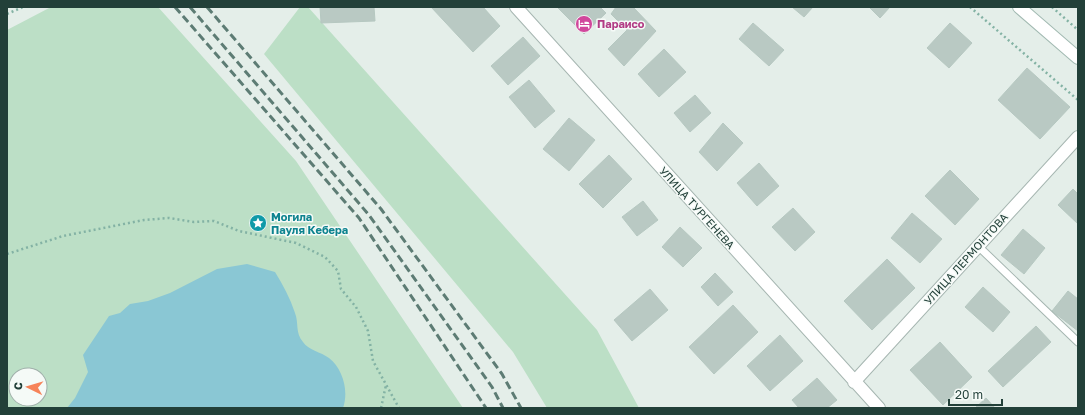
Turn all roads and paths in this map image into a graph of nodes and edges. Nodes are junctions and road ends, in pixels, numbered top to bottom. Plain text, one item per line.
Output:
1 (23, 7) edge
2 (516, 7) edge
3 (970, 7) edge
4 (1019, 7) edge
5 (1052, 7) edge
6 (7, 14) edge
7 (1078, 30) edge
8 (1078, 58) edge
9 (1078, 100) edge
10 (1078, 137) edge
11 (978, 246) junction
12 (7, 254) edge
13 (1078, 342) edge
14 (854, 382) junction
15 (387, 385) junction
16 (381, 408) edge
17 (399, 408) edge
18 (879, 408) edge

1 - 6 path
2 - 14 street, УЛИЦА ТУРГЕНЕВА
3 - 9 path
4 - 8 street
5 - 7 path
10 - 11 street, УЛИЦА ЛЕРМОНТОВА
11 - 13 lane
11 - 14 street, УЛИЦА ЛЕРМОНТОВА
12 - 15 path
14 - 18 street, УЛИЦА ТУРГЕНЕВА
15 - 16 path
15 - 17 path

